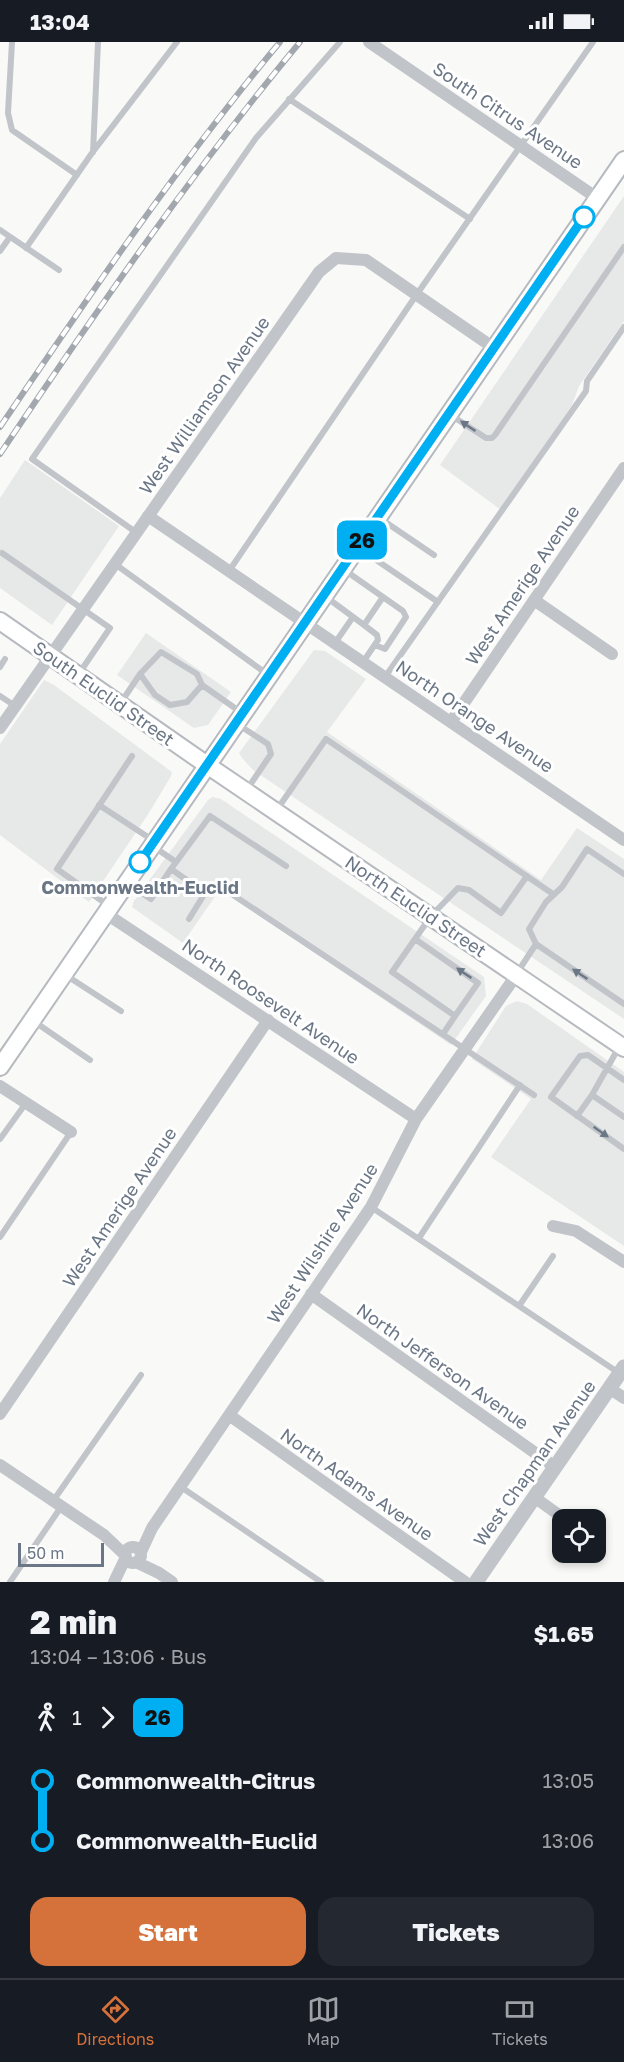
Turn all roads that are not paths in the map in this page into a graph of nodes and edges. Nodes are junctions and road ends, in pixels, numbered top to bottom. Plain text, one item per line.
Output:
1 (12, 42) edge
2 (98, 42) edge
3 (177, 42) edge
4 (340, 42) edge
5 (369, 42) edge
6 (593, 42) edge
7 (289, 99) junction
8 (521, 146) junction
9 (93, 153) junction
10 (624, 160) edge
11 (77, 175) junction
12 (597, 198) junction
13 (470, 219) junction
14 (0, 230) edge
15 (10, 237) junction
16 (26, 248) junction
17 (624, 248) edge
18 (0, 251) edge
19 (59, 270) dead end
20 (417, 294) junction
21 (624, 327) edge
22 (494, 348) junction
23 (449, 413) junction
24 (624, 468) edge
25 (620, 484) edge
26 (148, 516) junction
27 (378, 517) junction
28 (136, 533) junction
29 (357, 547) junction
30 (2, 553) dead end
31 (434, 555) dead end
32 (115, 564) junction
33 (342, 568) junction
34 (229, 571) junction
35 (323, 596) junction
36 (382, 597) junction
37 (534, 600) junction
38 (438, 602) junction
39 (84, 608) junction
40 (353, 617) junction
41 (0, 621) edge
42 (305, 622) junction
43 (364, 625) junction
44 (335, 643) junction
45 (375, 645) junction
46 (612, 654) dead end
47 (50, 656) junction
48 (5, 659) dead end
49 (363, 662) junction
50 (0, 667) edge
51 (78, 675) junction
52 (140, 675) junction
53 (269, 675) junction
54 (385, 677) junction
55 (202, 685) junction
56 (0, 696) edge
57 (120, 704) junction
58 (15, 706) junction
59 (239, 718) junction
60 (450, 722) junction
61 (0, 728) edge
62 (132, 756) dead end
63 (207, 765) junction
64 (246, 791) junction
65 (99, 805) junction
66 (276, 812) junction
67 (624, 840) edge
68 (153, 843) junction
69 (176, 862) junction
70 (286, 866) dead end
71 (171, 869) junction
72 (624, 874) edge
73 (527, 876) junction
74 (126, 883) junction
75 (221, 887) dead end
76 (553, 894) junction
77 (107, 910) junction
78 (431, 916) junction
79 (189, 919) dead end
80 (415, 939) junction
81 (536, 944) junction
82 (63, 974) junction
83 (517, 974) junction
84 (624, 1004) edge
85 (121, 1011) dead end
86 (455, 1016) junction
87 (32, 1020) junction
88 (268, 1020) junction
89 (442, 1034) junction
90 (622, 1046) edge
91 (465, 1049) junction
92 (90, 1060) dead end
93 (0, 1066) edge
94 (608, 1069) junction
95 (624, 1080) edge
96 (520, 1085) junction
97 (0, 1086) edge
98 (534, 1095) dead end
99 (592, 1095) junction
100 (26, 1103) junction
101 (577, 1116) junction
102 (624, 1117) edge
103 (417, 1119) junction
104 (71, 1132) joint
105 (0, 1138) edge
106 (624, 1149) edge
107 (371, 1207) junction
108 (0, 1218) edge
109 (8, 1224) junction
110 (553, 1226) dead end
111 (0, 1237) edge
112 (419, 1238) junction
113 (553, 1256) dead end
114 (624, 1262) edge
115 (311, 1294) junction
116 (519, 1306) junction
117 (622, 1370) edge
118 (141, 1375) dead end
119 (609, 1388) junction
120 (624, 1398) edge
121 (0, 1414) edge
122 (229, 1415) junction
123 (0, 1465) edge
124 (555, 1467) junction
125 (180, 1486) junction
126 (534, 1497) junction
127 (57, 1504) junction
128 (552, 1510) edge
129 (133, 1555) junction
130 (10, 1582) edge
131 (114, 1582) edge
132 (172, 1582) edge
133 (321, 1582) edge
134 (465, 1582) edge
135 (476, 1582) edge

1 - 11 lane
2 - 9 lane
3 - 9 lane
4 - 7 lane
5 - 8 street, South Citrus Avenue
6 - 8 lane
7 - 13 lane
7 - 28 lane
8 - 12 street, South Citrus Avenue
8 - 13 lane
9 - 11 lane
10 - 12 main road
11 - 16 lane
12 - 22 main road
13 - 20 lane
14 - 15 lane
15 - 16 lane
15 - 18 lane
16 - 19 lane
17 -> 23 lane
20 - 22 street, West Williamson Avenue
20 - 26 street, West Williamson Avenue
20 - 34 lane
21 - 38 lane
22 - 23 main road
23 - 27 main road
24 - 25 street, West Amerige Avenue
25 - 37 street, West Amerige Avenue
26 - 28 street, West Williamson Avenue
26 - 34 street, North Orange Avenue
27 - 29 main road
27 - 31 lane
28 - 32 street, West Williamson Avenue
29 - 33 main road
29 - 38 lane
30 - 39 lane
32 - 39 street, West Williamson Avenue
32 - 53 lane
33 - 35 main road
33 - 36 lane
34 - 42 street, North Orange Avenue
35 - 40 lane
35 - 42 main road
36 - 43 lane
36 - 45 lane
37 - 46 street
37 - 60 street, West Amerige Avenue
38 - 54 lane
39 - 47 street, West Williamson Avenue
39 - 51 lane
40 - 43 lane
40 - 44 lane
41 - 47 main road, South Euclid Street
42 - 44 street, North Orange Avenue
42 - 53 main road
43 - 45 lane
44 - 49 street, North Orange Avenue
45 - 49 lane
47 - 51 main road, South Euclid Street
47 - 58 street, West Williamson Avenue
48 - 50 lane
49 - 54 street, North Orange Avenue
51 - 57 main road, South Euclid Street
52 - 55 lane
52 - 55 lane
52 - 57 lane
53 - 59 main road
54 - 60 street, North Orange Avenue
55 - 59 lane
56 - 58 lane
57 - 63 main road, South Euclid Street
58 - 61 street, West Williamson Avenue
59 - 63 main road
59 - 64 lane
60 - 67 street, North Orange Avenue
62 - 65 lane
63 - 64 main road, North Euclid Street
63 - 68 main road
64 - 66 main road, North Euclid Street
65 - 68 lane
65 - 77 lane
66 - 73 lane
66 - 78 main road, North Euclid Street
68 - 69 lane
68 - 74 main road
69 - 70 lane
69 - 71 lane
71 - 74 lane
71 - 79 lane
72 - 76 lane
73 - 76 lane
73 - 78 lane
74 - 77 main road
75 - 89 lane
76 - 81 lane
77 - 82 main road
77 - 88 street, North Roosevelt Avenue
78 - 80 lane
78 - 83 main road, North Euclid Street
80 - 86 lane
86 -> 80 lane
81 - 83 lane
84 -> 81 lane
82 - 85 lane
82 - 87 main road
83 - 90 main road, North Euclid Street
83 - 91 street, West Wilshire Avenue
86 - 89 lane
87 - 92 lane
87 - 93 main road
88 - 103 street, North Roosevelt Avenue
88 - 121 street, West Amerige Avenue
89 - 91 lane
90 - 94 lane
91 - 96 lane
91 - 103 street, West Wilshire Avenue
94 - 95 lane
94 - 99 lane
94 - 101 lane
96 - 98 lane
96 - 112 lane
97 - 100 street
99 - 101 lane
99 - 102 lane
100 - 104 street
100 - 105 lane
101 -> 106 lane
103 - 107 street, West Wilshire Avenue
104 - 109 lane
107 - 112 lane
107 - 115 street, West Wilshire Avenue
108 - 109 lane
109 - 111 lane
110 - 114 street
112 - 116 lane
113 - 116 lane
115 - 122 street, West Wilshire Avenue
115 - 124 street, North Jefferson Avenue
116 - 117 lane
117 - 119 street, West Chapman Avenue
118 - 127 lane
119 - 120 street
119 - 124 street, West Chapman Avenue
122 - 125 street, West Wilshire Avenue
122 - 134 street, North Adams Avenue
123 - 127 street
124 - 126 street, West Chapman Avenue
125 - 129 street, West Wilshire Avenue
125 - 133 lane
126 - 128 street
126 - 135 street, West Chapman Avenue
127 - 129 street
127 - 130 lane
129 - 131 street, West Wilshire Avenue
129 - 132 street

